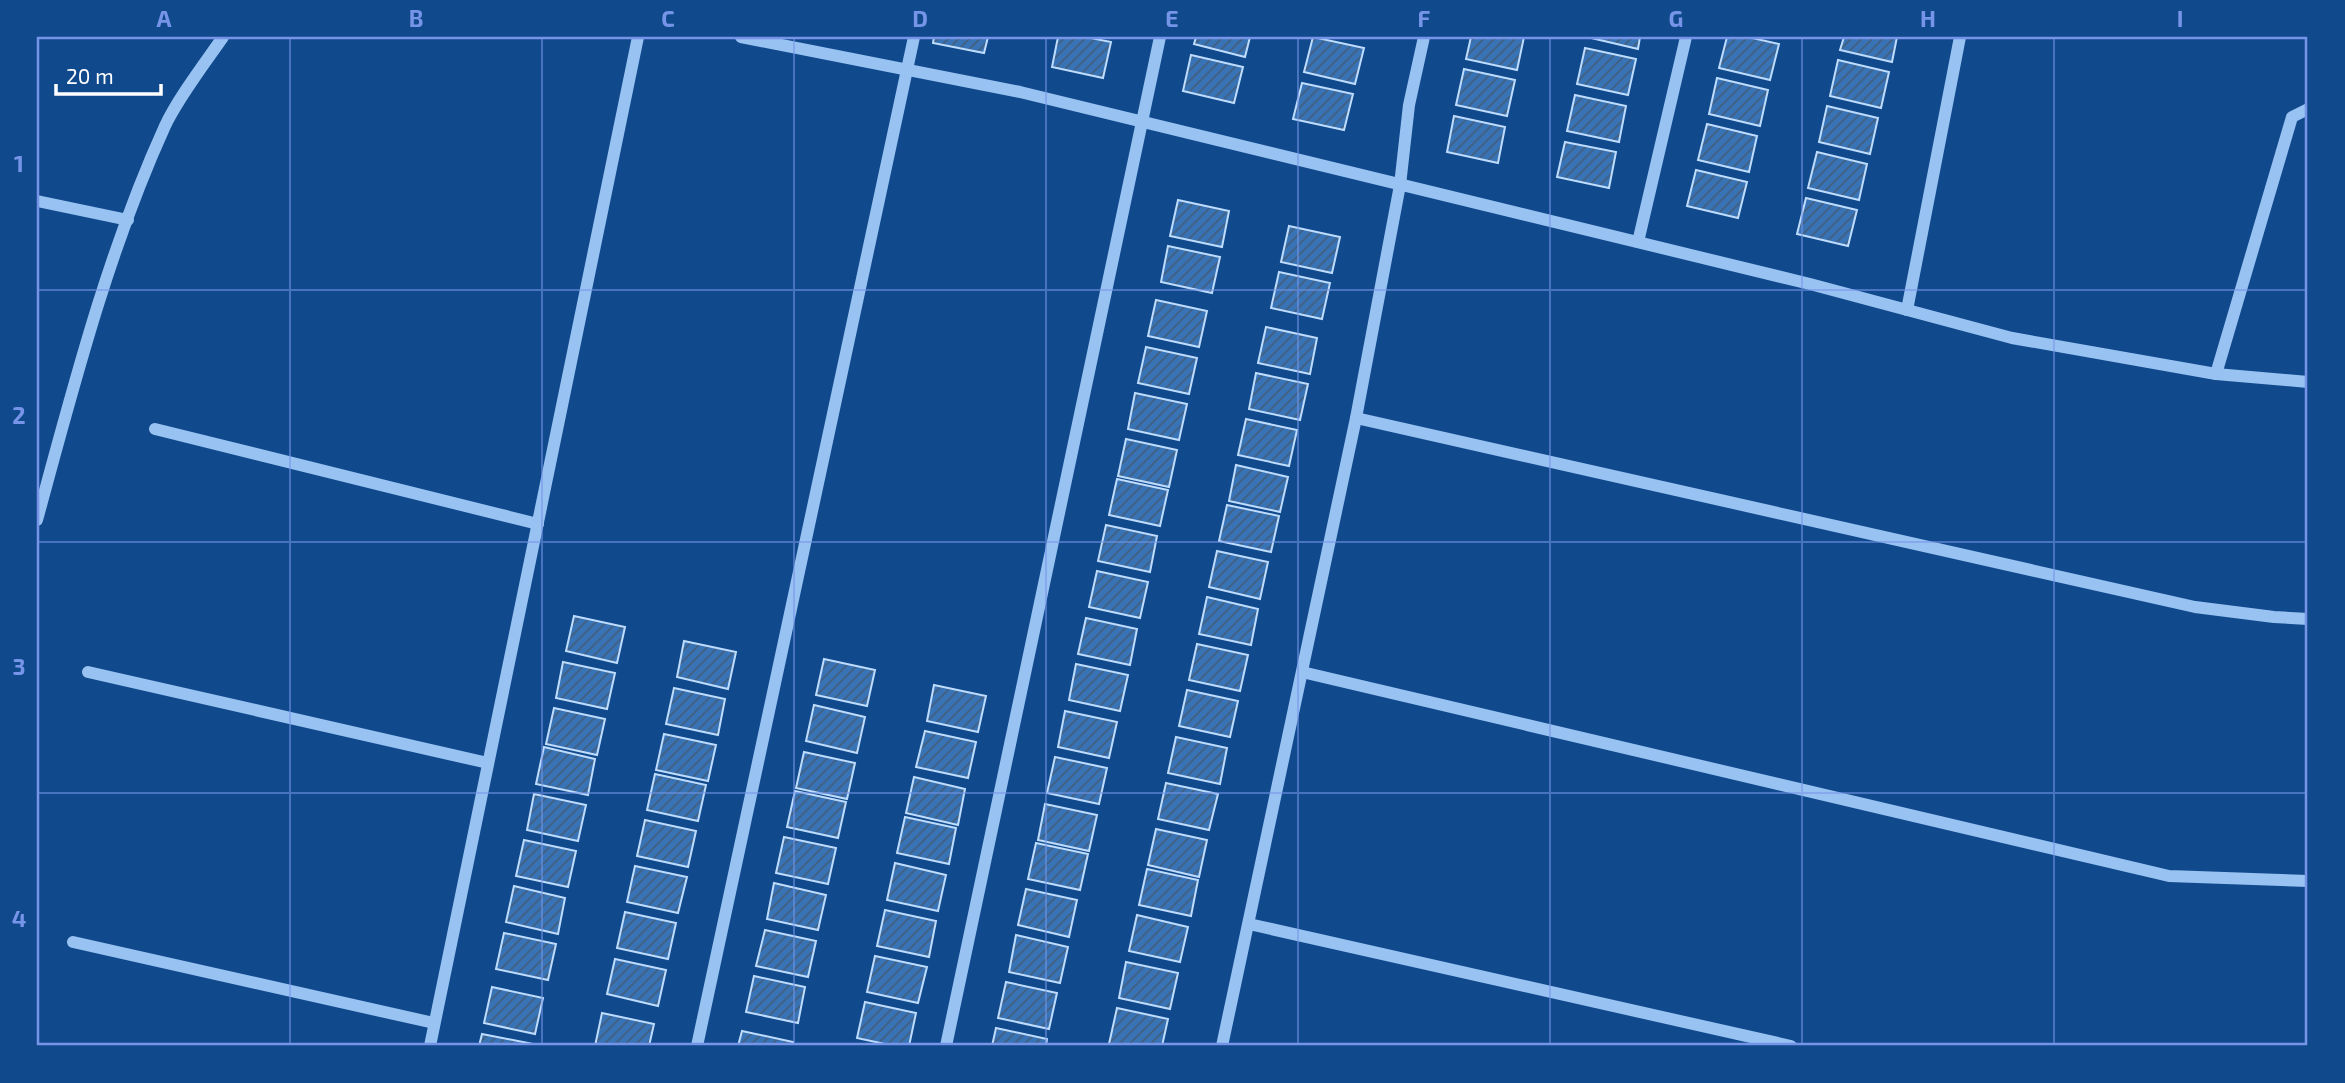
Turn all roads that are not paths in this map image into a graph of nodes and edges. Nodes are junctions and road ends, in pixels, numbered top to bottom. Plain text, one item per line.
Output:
1 (223, 37) edge
2 (638, 37) edge
3 (741, 37) edge
4 (914, 37) edge
5 (1160, 37) edge
6 (1424, 37) edge
7 (1686, 37) edge
8 (1960, 37) edge
9 (907, 70) junction
10 (2308, 109) edge
11 (1140, 121) junction
12 (1400, 185) junction
13 (37, 201) edge
14 (128, 220) junction
15 (1638, 242) junction
16 (1907, 310) junction
17 (2217, 374) junction
18 (2308, 382) edge
19 (1356, 418) junction
20 (155, 429) dead end
21 (37, 520) edge
22 (538, 524) junction
23 (2308, 619) edge
24 (88, 672) dead end
25 (1302, 672) junction
26 (488, 763) junction
27 (2308, 881) edge
28 (1249, 924) junction
29 (73, 942) dead end
30 (434, 1023) junction
31 (430, 1046) edge
32 (697, 1046) edge
33 (946, 1046) edge
34 (1223, 1046) edge
35 (1791, 1046) edge

1 - 14 street
2 - 22 street
3 - 9 street
4 - 9 street
5 - 11 street
6 - 12 street
7 - 15 street
8 - 16 street
9 - 11 street
9 - 32 street
10 - 17 street
11 - 12 street
11 - 33 street
12 - 15 street
12 - 19 street
13 - 14 street
14 - 21 street
15 - 16 street
16 - 17 street
17 - 18 street
19 - 23 street
19 - 25 street
20 - 22 street
22 - 26 street
24 - 26 street
25 - 27 street
25 - 28 street
26 - 30 street
28 - 34 street
28 - 35 street
29 - 30 street
30 - 31 street

